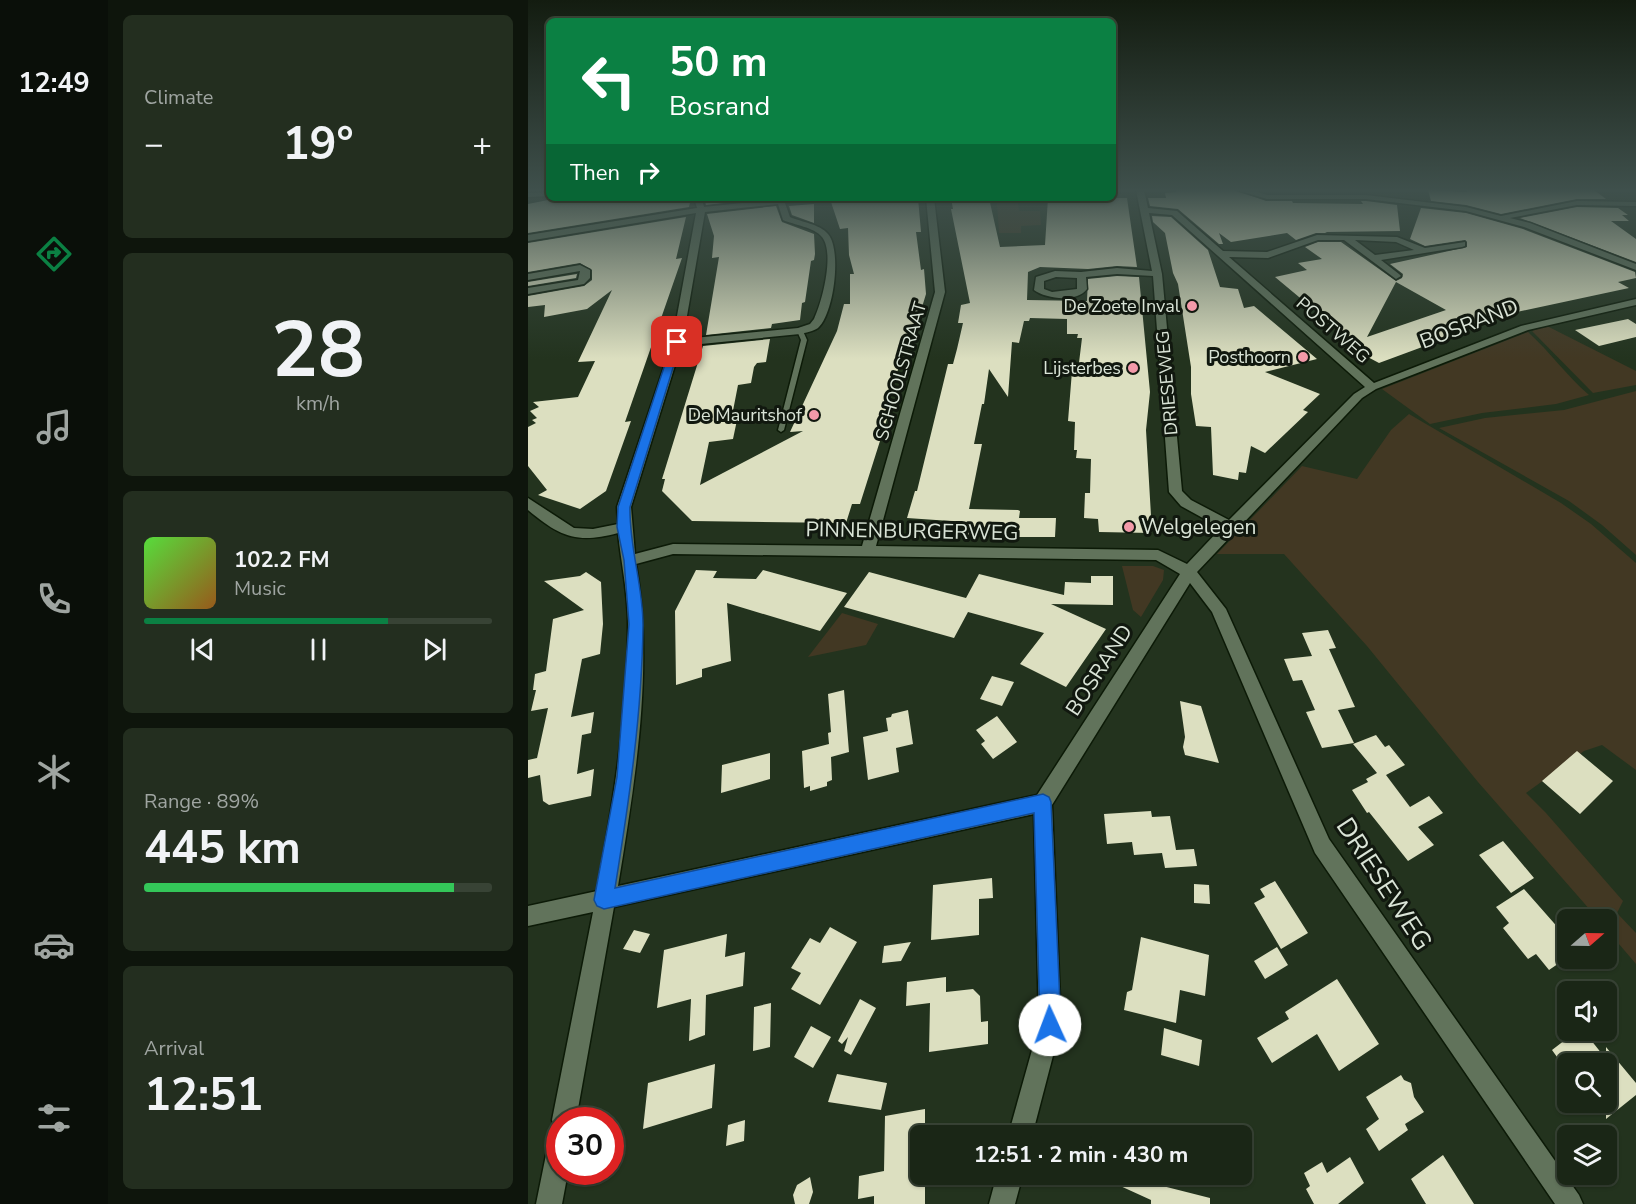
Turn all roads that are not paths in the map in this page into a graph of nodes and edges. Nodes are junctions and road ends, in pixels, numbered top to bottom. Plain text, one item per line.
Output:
1 (693, 246) edge
2 (830, 246) edge
3 (935, 246) edge
4 (1152, 246) edge
5 (1211, 246) edge
6 (1293, 246) edge
7 (1358, 246) edge
8 (1413, 246) edge
9 (1450, 246) edge
10 (1581, 246) edge
11 (1425, 251) junction
12 (1220, 254) junction
13 (1373, 258) junction
14 (1636, 267) edge
15 (1157, 274) junction
16 (1081, 275) dead end
17 (1396, 276) dead end
18 (528, 277) edge
19 (528, 291) edge
20 (1636, 302) edge
21 (800, 331) junction
22 (677, 342) junction
23 (1372, 387) junction
24 (781, 430) dead end
25 (528, 503) edge
26 (623, 527) junction
27 (1230, 527) junction
28 (868, 551) junction
29 (630, 560) junction
30 (1189, 572) junction
31 (1043, 802) junction
32 (604, 900) junction
33 (528, 916) edge
34 (566, 1107) edge
35 (1023, 1125) edge
36 (553, 1185) edge
37 (1007, 1185) edge
38 (549, 1204) edge
39 (1002, 1204) edge
40 (1570, 1204) edge

1 - 22 street
2 - 21 street
3 - 28 street, SCHOOLSTRAAT
4 - 15 street, DRIESEWEG
5 - 12 street, POSTWEG
6 - 12 street
7 - 13 street
8 - 11 street
9 - 11 street
10 - 14 street
11 - 13 street
12 - 23 street, POSTWEG
13 - 17 street
15 - 16 street
15 - 27 street, DRIESEWEG
18 - 19 street
20 - 23 street, BOSRAND
21 - 22 street
21 - 24 lane
22 - 26 street
23 - 27 street, BOSRAND
25 - 26 street
26 - 29 street
27 - 30 street, BOSRAND
28 - 29 street, PINNENBURGERWEG
28 - 30 street, PINNENBURGERWEG
29 - 32 street
30 - 31 street, BOSRAND
30 - 40 street, DRIESEWEG
31 - 32 street
31 - 35 street
32 - 33 street
32 - 34 street
36 - 38 street
37 - 39 street

